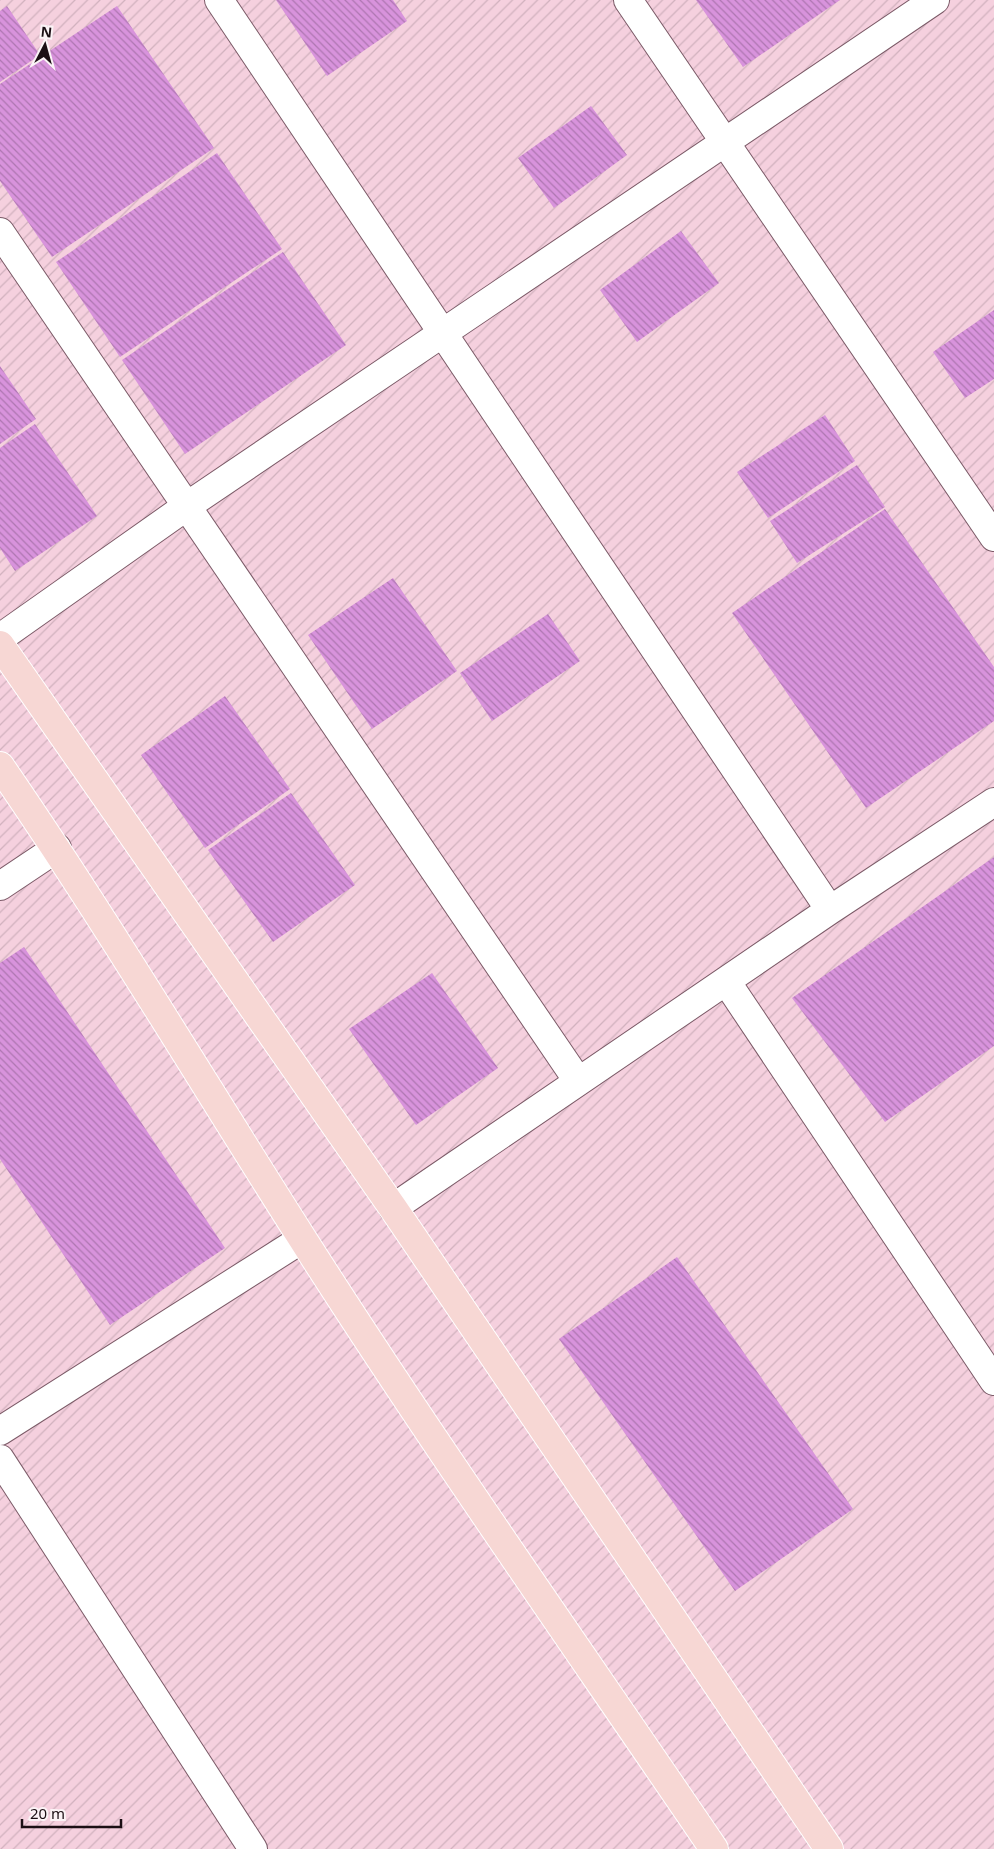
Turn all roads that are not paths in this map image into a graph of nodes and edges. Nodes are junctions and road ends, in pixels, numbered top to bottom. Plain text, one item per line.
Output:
1 (219, 0) edge
2 (628, 0) edge
3 (935, 0) edge
4 (725, 142) junction
5 (0, 232) edge
6 (443, 333) junction
7 (187, 506) junction
8 (994, 537) edge
9 (0, 638) edge
10 (0, 645) edge
11 (0, 766) edge
12 (994, 802) edge
13 (57, 848) junction
14 (0, 886) edge
15 (830, 910) junction
16 (726, 980) junction
17 (578, 1081) junction
18 (392, 1208) junction
19 (302, 1239) junction
20 (994, 1381) edge
21 (0, 1432) edge
22 (0, 1459) edge
23 (253, 1849) edge
24 (714, 1849) edge
25 (829, 1849) edge

1 - 6 street
2 - 4 street
3 - 4 street
4 - 6 street
4 - 8 street
5 - 7 street
6 - 7 street
6 - 15 street
7 - 9 street
7 - 17 street
10 - 18 main road
11 - 13 main road
12 - 15 street
13 - 14 street
13 - 19 main road
15 - 16 street
16 - 17 street
16 - 20 street
17 - 18 street
18 - 25 main road
19 - 21 street
19 - 24 main road
22 - 23 street

